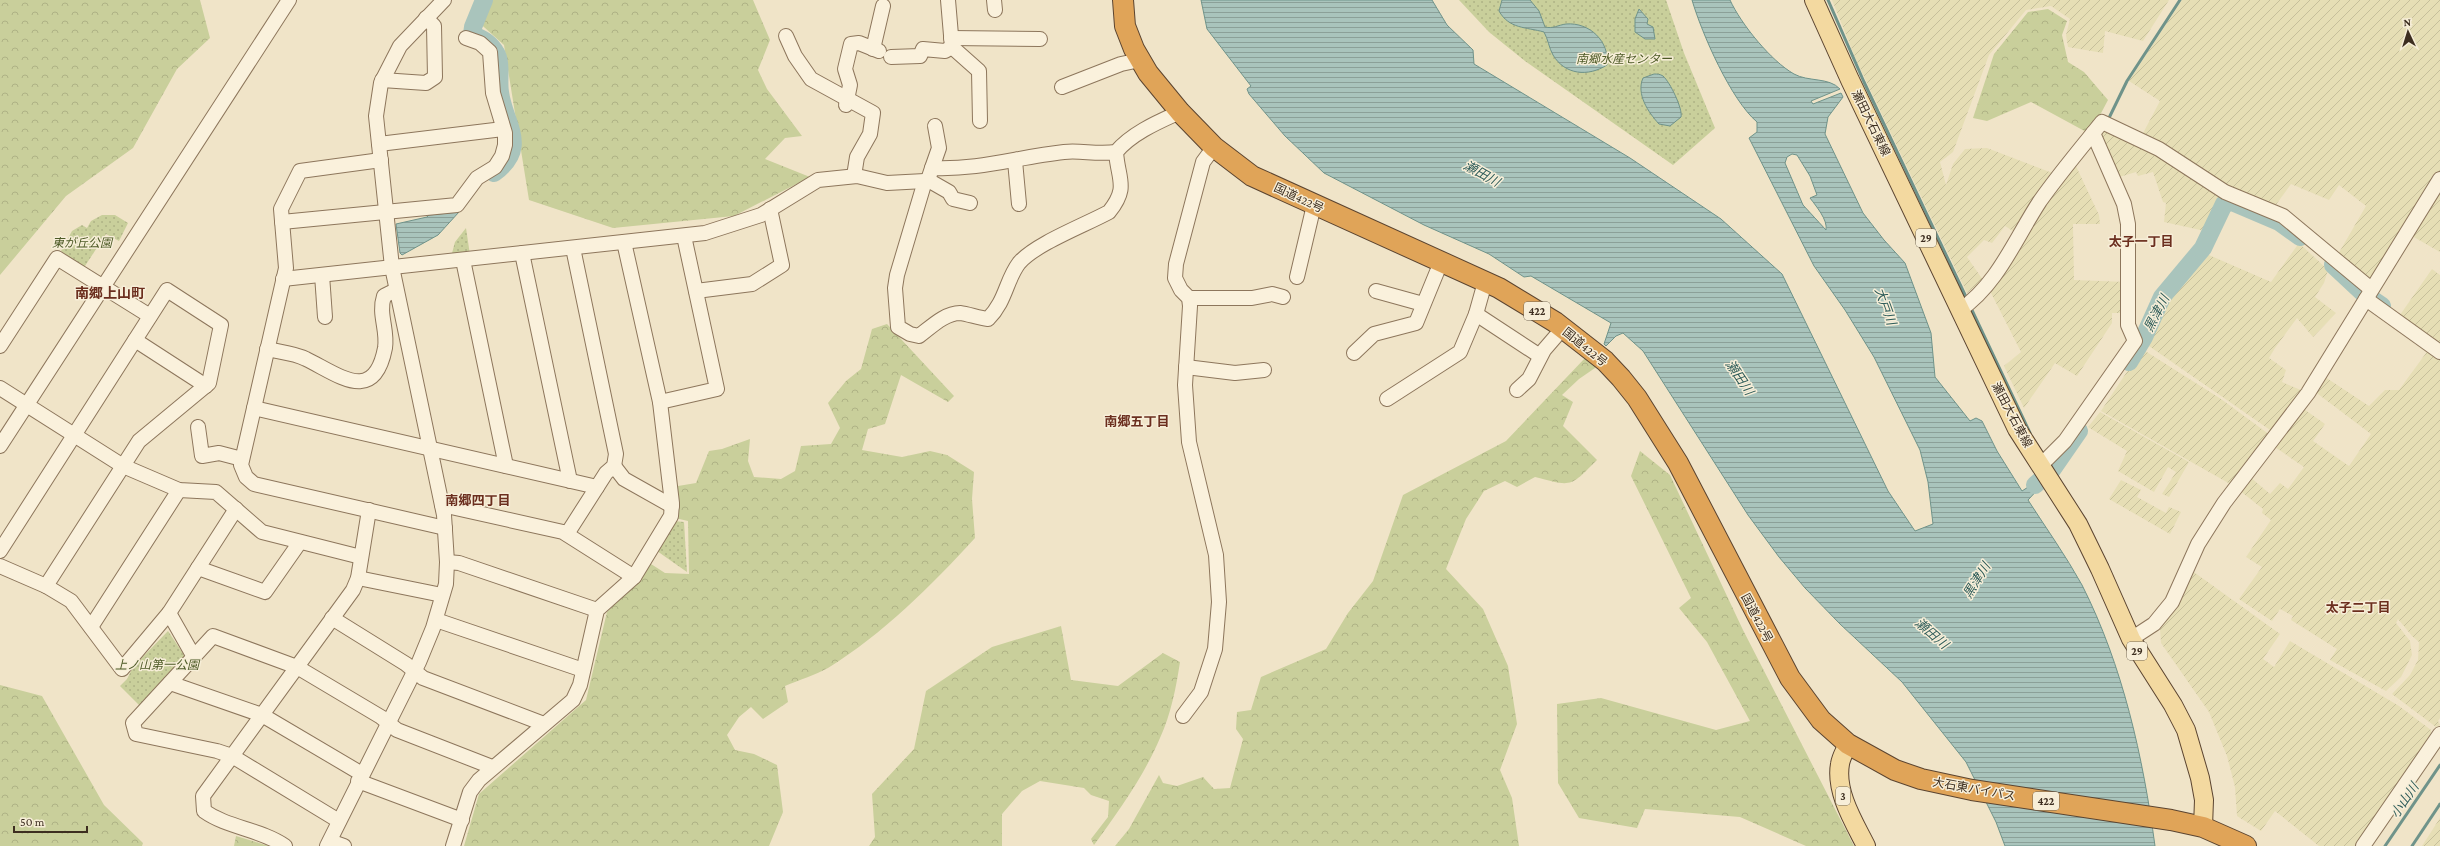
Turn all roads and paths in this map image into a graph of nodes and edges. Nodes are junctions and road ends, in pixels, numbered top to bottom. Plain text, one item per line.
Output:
1 (289, 0) edge
2 (444, 0) edge
3 (948, 0) edge
4 (1123, 0) edge
5 (1814, 0) edge
6 (883, 6) dead end
7 (426, 18) junction
8 (786, 36) dead end
9 (466, 38) dead end
10 (1040, 39) dead end
11 (952, 42) junction
12 (881, 52) junction
13 (1140, 60) junction
14 (382, 80) junction
15 (1062, 87) dead end
16 (846, 102) junction
17 (1180, 112) junction
18 (980, 121) dead end
19 (935, 126) dead end
20 (503, 128) junction
21 (2093, 133) junction
22 (379, 144) junction
23 (1214, 146) junction
24 (1116, 152) junction
25 (381, 160) junction
26 (1015, 161) junction
27 (854, 176) junction
28 (928, 176) junction
29 (2440, 179) edge
30 (970, 203) dead end
31 (1019, 204) dead end
32 (1314, 205) junction
33 (770, 209) junction
34 (386, 212) junction
35 (282, 222) junction
36 (684, 236) junction
37 (624, 242) junction
38 (573, 248) junction
39 (522, 253) junction
40 (463, 260) junction
41 (1441, 262) junction
42 (392, 267) junction
43 (322, 275) junction
44 (1297, 277) dead end
45 (283, 279) junction
46 (1485, 282) junction
47 (103, 287) junction
48 (394, 291) dead end
49 (696, 291) junction
50 (1376, 291) dead end
51 (2368, 294) junction
52 (1189, 298) junction
53 (1283, 298) dead end
54 (1423, 304) junction
55 (1960, 310) junction
56 (1476, 314) junction
57 (150, 316) junction
58 (325, 317) dead end
59 (1563, 328) junction
60 (135, 340) junction
61 (0, 346) edge
62 (267, 349) junction
63 (2440, 352) edge
64 (1354, 353) dead end
65 (1540, 356) junction
66 (1186, 367) junction
67 (1264, 370) dead end
68 (206, 386) junction
69 (0, 388) edge
70 (1517, 390) dead end
71 (1387, 399) dead end
72 (660, 402) junction
73 (27, 405) junction
74 (254, 408) junction
75 (198, 427) dead end
76 (74, 435) junction
77 (0, 446) edge
78 (430, 449) junction
79 (242, 459) junction
80 (123, 466) junction
81 (506, 466) junction
82 (614, 466) junction
83 (2044, 474) junction
84 (570, 480) junction
85 (597, 487) junction
86 (179, 490) junction
87 (442, 505) junction
88 (672, 506) junction
89 (236, 510) junction
90 (369, 510) junction
91 (445, 528) junction
92 (566, 534) junction
93 (300, 542) junction
94 (0, 550) edge
95 (361, 557) junction
96 (447, 562) junction
97 (0, 566) edge
98 (198, 568) junction
99 (634, 577) junction
100 (358, 578) junction
101 (46, 586) junction
102 (442, 595) junction
103 (597, 610) junction
104 (169, 613) junction
105 (332, 618) junction
106 (436, 620) junction
107 (91, 627) junction
108 (2130, 639) junction
109 (194, 657) junction
110 (296, 667) junction
111 (583, 670) junction
112 (414, 671) junction
113 (170, 683) junction
114 (262, 716) junction
115 (1183, 716) dead end
116 (388, 722) junction
117 (544, 724) junction
118 (2440, 734) edge
119 (1848, 744) junction
120 (232, 756) junction
121 (492, 768) junction
122 (360, 778) junction
123 (462, 820) junction
124 (339, 821) junction
125 (2203, 827) junction
126 (328, 843) edge
127 (285, 846) edge
128 (344, 846) edge
129 (453, 846) edge
130 (1866, 846) edge
131 (2246, 846) edge
132 (2363, 846) edge

1 - 47 street
2 - 7 street
3 - 11 street
4 - 13 highway, 国道422号 / 422
5 - 55 main road, 瀬田大石東線 / 29
6 - 12 street
7 - 14 street
7 - 14 street
8 - 16 street
9 - 20 street
10 - 11 street
11 - 12 street
11 - 18 street
12 - 16 street
13 - 15 street
13 - 17 highway, 国道422号 / 422
14 - 22 street
16 - 27 street
17 - 23 highway, 国道422号 / 422
17 - 24 street
19 - 28 street
20 - 22 street
20 - 34 street
21 - 51 street
21 - 55 street
21 - 83 street
22 - 25 street
23 - 32 highway, 国道422号 / 422
23 - 52 street
24 - 26 street
24 - 28 street
25 - 34 street
25 - 35 street
26 - 28 street
26 - 31 street
27 - 28 street
27 - 33 street
28 - 30 street
29 - 51 street
32 - 41 highway, 国道422号 / 422
32 - 44 street
33 - 36 street
33 - 49 street
34 - 35 street
34 - 42 street
35 - 45 street
36 - 37 street
36 - 49 street
37 - 38 street
37 - 72 street
38 - 39 street
38 - 82 street
39 - 40 street
39 - 84 street
40 - 42 street
40 - 81 street
41 - 46 highway, 国道422号 / 422
41 - 54 street
42 - 43 street
42 - 78 street
43 - 45 street
43 - 58 street
45 - 62 street
46 - 56 street
46 - 59 highway, 国道422号 / 422
47 - 57 street
47 - 61 street
47 - 73 street
48 - 62 street
49 - 72 street
50 - 54 street
51 - 63 street
51 - 108 street
52 - 53 street
52 - 66 street
54 - 64 street
55 - 83 main road, 瀬田大石東線 / 29
56 - 65 street
56 - 71 street
57 - 60 street
57 - 68 street
59 - 65 street
59 - 119 highway, 国道422号 / 422
60 - 68 street
60 - 76 street
62 - 74 street
65 - 70 street
66 - 67 street
66 - 115 street
68 - 80 street
69 - 73 street
72 - 88 street
73 - 76 street
73 - 77 street
74 - 78 street
74 - 79 street
75 - 79 street
76 - 80 street
76 - 94 street
78 - 81 street
78 - 87 street
79 - 90 street
80 - 86 street
80 - 101 street
81 - 84 street
82 - 85 street
82 - 88 street
83 - 108 main road, 瀬田大石東線 / 29
84 - 85 street
85 - 92 street
86 - 89 street
86 - 107 street
87 - 91 street
87 - 92 street
88 - 99 street
89 - 93 street
89 - 98 street
90 - 91 street
90 - 95 street
91 - 96 street
92 - 99 street
93 - 95 street
93 - 98 street
95 - 100 street
96 - 102 street
96 - 103 street
97 - 101 street
98 - 104 street
99 - 103 street
100 - 102 street
100 - 105 street
101 - 107 street
102 - 106 street
103 - 111 street
104 - 107 street
104 - 109 street
105 - 110 street
105 - 112 street
106 - 111 street
106 - 112 street
108 - 125 main road, 瀬田大石東線 / 29
109 - 110 street
109 - 113 street
110 - 114 street
110 - 116 street
111 - 117 street
112 - 116 street
112 - 117 street
113 - 114 street
113 - 120 street
114 - 120 street
114 - 122 street
116 - 121 street
116 - 122 street
117 - 121 street
118 - 132 street
119 - 125 highway, 大石東バイパス / 422
119 - 130 main road, 3
120 - 124 street
120 - 127 street
121 - 123 street
122 - 123 street
122 - 124 street
123 - 129 street
124 - 126 street
125 - 131 highway, 大石東バイパス / 422
126 - 128 street

